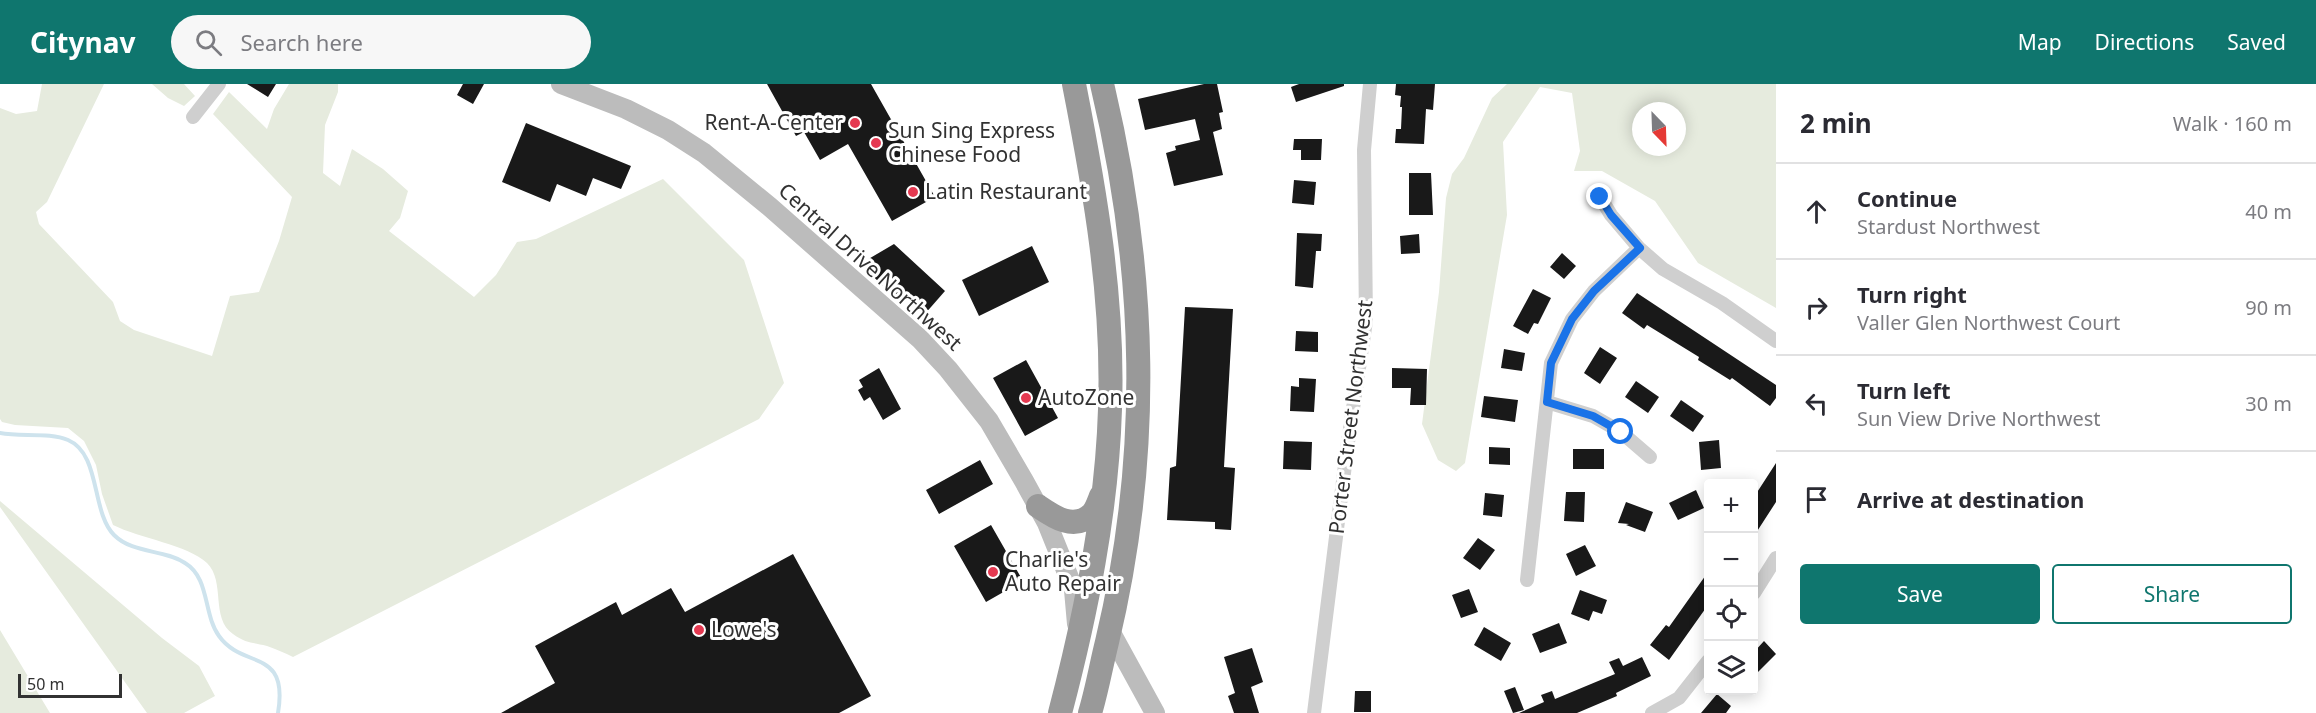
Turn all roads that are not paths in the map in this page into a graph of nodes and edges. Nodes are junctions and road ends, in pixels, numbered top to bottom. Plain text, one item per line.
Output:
1 (219, 84) edge
2 (561, 84) edge
3 (1074, 84) edge
4 (1102, 84) edge
5 (1370, 84) edge
6 (193, 117) dead end
7 (1600, 197) dead end
8 (1640, 248) junction
9 (1776, 341) edge
10 (1547, 402) junction
11 (1110, 408) junction
12 (1650, 457) dead end
13 (1103, 491) junction
14 (1038, 506) junction
15 (1776, 558) edge
16 (1527, 580) dead end
17 (1758, 587) edge
18 (1110, 631) junction
19 (1078, 638) junction
20 (1704, 666) edge
21 (1060, 713) edge
22 (1090, 713) edge
23 (1155, 713) edge
24 (1314, 713) edge
25 (1652, 713) edge

1 - 6 street
2 - 14 street, Central Drive Northwest
3 - 11 highway
4 - 18 highway
5 - 24 street, Porter Street Northwest
7 - 8 street
8 - 9 street
8 - 10 street
10 - 12 street
10 - 16 street
11 - 13 highway
11 - 18 highway
13 - 14 highway
13 - 19 highway
14 - 19 street, Central Drive Northwest
15 - 17 street
18 - 22 highway
18 - 23 street
19 - 21 highway
20 - 25 street

